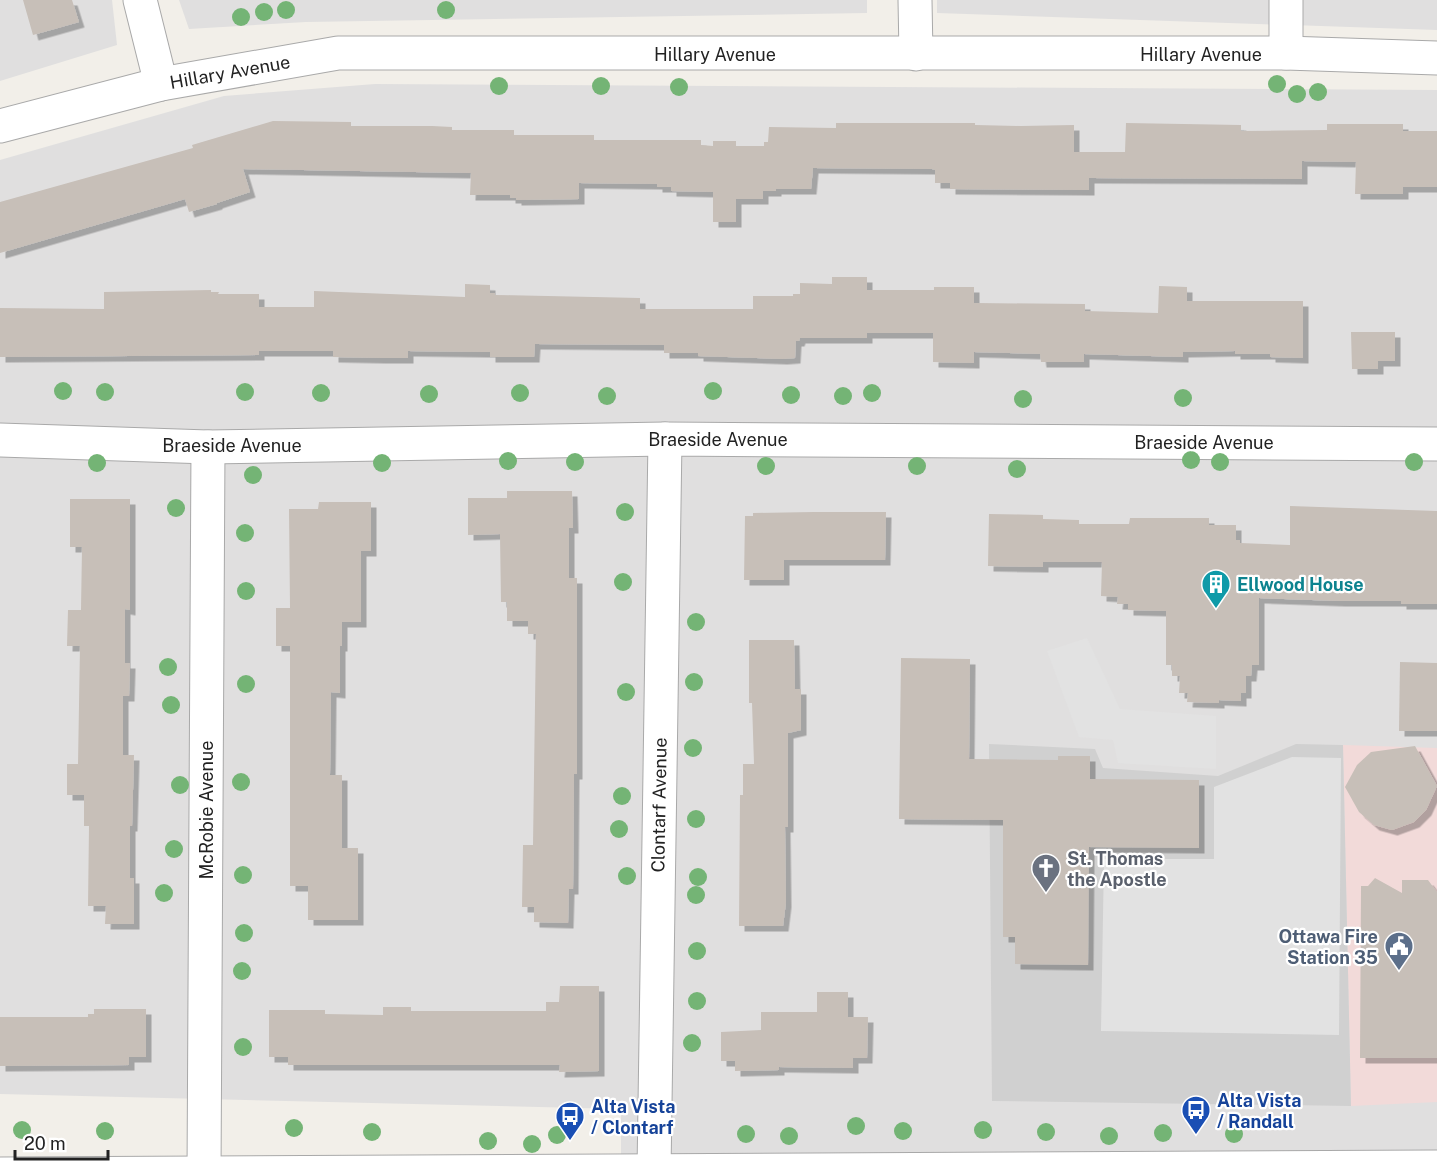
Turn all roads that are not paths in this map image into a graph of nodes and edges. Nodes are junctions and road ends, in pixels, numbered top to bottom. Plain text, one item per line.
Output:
1 (140, 0) edge
2 (915, 0) edge
3 (1286, 0) edge
4 (1286, 53) junction
5 (916, 54) junction
6 (1437, 58) edge
7 (161, 84) junction
8 (0, 126) edge
9 (664, 439) junction
10 (0, 440) edge
11 (1437, 444) edge
12 (208, 447) junction
13 (1437, 1167) edge
14 (654, 1172) junction
15 (525, 1173) edge
16 (0, 1174) edge
17 (143, 1174) edge
18 (204, 1174) edge

1 - 7 street
2 - 5 street
3 - 4 street
4 - 5 street, Hillary Avenue
4 - 6 street, Hillary Avenue
5 - 7 street, Hillary Avenue
7 - 8 street, Hillary Avenue
9 - 11 street, Braeside Avenue
9 - 12 street, Braeside Avenue
9 - 14 street, Clontarf Avenue
10 - 12 street, Braeside Avenue
12 - 18 street, McRobie Avenue
13 - 14 street
14 - 15 street
15 - 18 street
16 - 17 street
17 - 18 street

